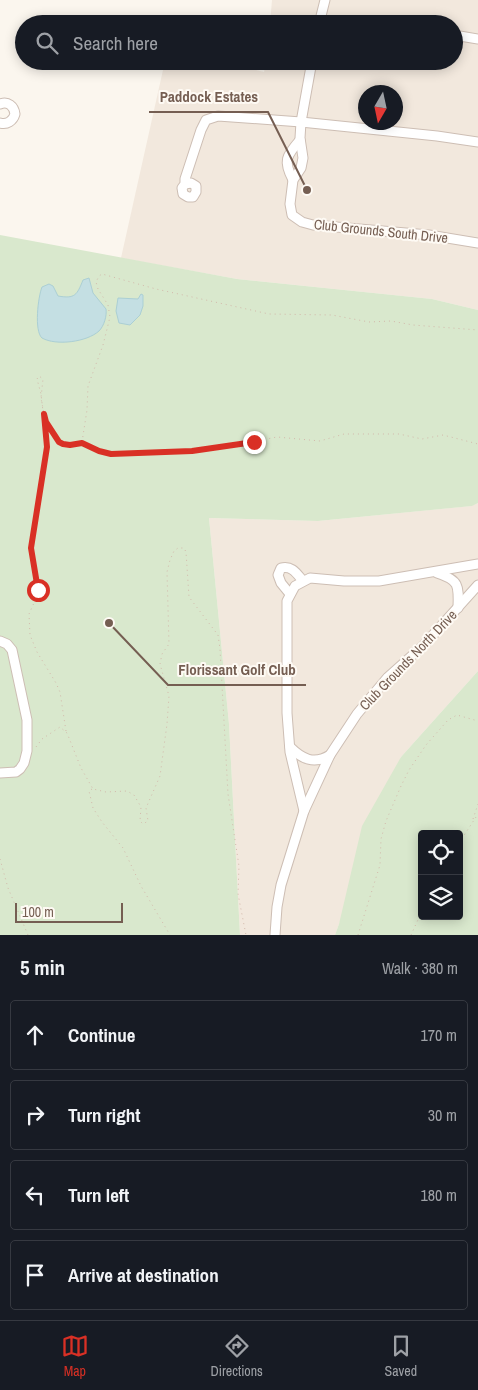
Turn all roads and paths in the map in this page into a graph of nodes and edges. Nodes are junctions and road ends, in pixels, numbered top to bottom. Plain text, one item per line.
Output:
1 (325, 0) edge
2 (322, 15) edge
3 (463, 37) edge
4 (478, 38) edge
5 (310, 70) edge
6 (0, 104) edge
7 (301, 122) junction
8 (0, 123) edge
9 (300, 140) junction
10 (478, 142) edge
11 (293, 180) junction
12 (186, 184) dead end
13 (478, 243) edge
14 (478, 330) edge
15 (41, 394) junction
16 (44, 414) junction
17 (82, 443) junction
18 (478, 444) edge
19 (478, 564) edge
20 (435, 572) junction
21 (303, 581) junction
22 (478, 585) edge
23 (290, 594) junction
24 (458, 608) junction
25 (0, 641) edge
26 (478, 721) edge
27 (66, 732) junction
28 (290, 747) junction
29 (32, 752) dead end
30 (330, 755) junction
31 (0, 773) edge
32 (93, 788) junction
33 (478, 804) edge
34 (304, 811) junction
35 (478, 814) edge
36 (472, 822) junction
37 (463, 837) edge
38 (0, 860) edge
39 (418, 920) edge
40 (28, 935) edge
41 (170, 935) edge
42 (246, 935) edge
43 (275, 935) edge
44 (358, 935) edge
45 (411, 935) edge

1 - 2 street
3 - 4 street
5 - 7 street, Club Grounds South Drive
6 - 8 street
7 - 9 street, Club Grounds South Drive
7 - 10 street
7 - 12 street
9 - 11 street, Club Grounds South Drive
9 - 11 street, Club Grounds South Drive
11 - 13 street, Club Grounds South Drive
14 - 17 path
15 - 15 path
15 - 16 path
16 - 17 path
16 - 27 path
17 - 18 path
19 - 20 street
20 - 21 street
20 - 24 street
21 - 23 street
21 - 23 street
22 - 24 street, Club Grounds North Drive
23 - 28 street
24 - 30 street, Club Grounds North Drive
25 - 31 street
26 - 44 path
27 - 29 path
27 - 32 path
28 - 30 street
28 - 34 street
30 - 34 street, Club Grounds North Drive
32 - 41 path
32 - 42 path
33 - 36 path
34 - 43 street, Club Grounds North Drive
35 - 36 path
36 - 37 path
38 - 40 path
39 - 45 path

